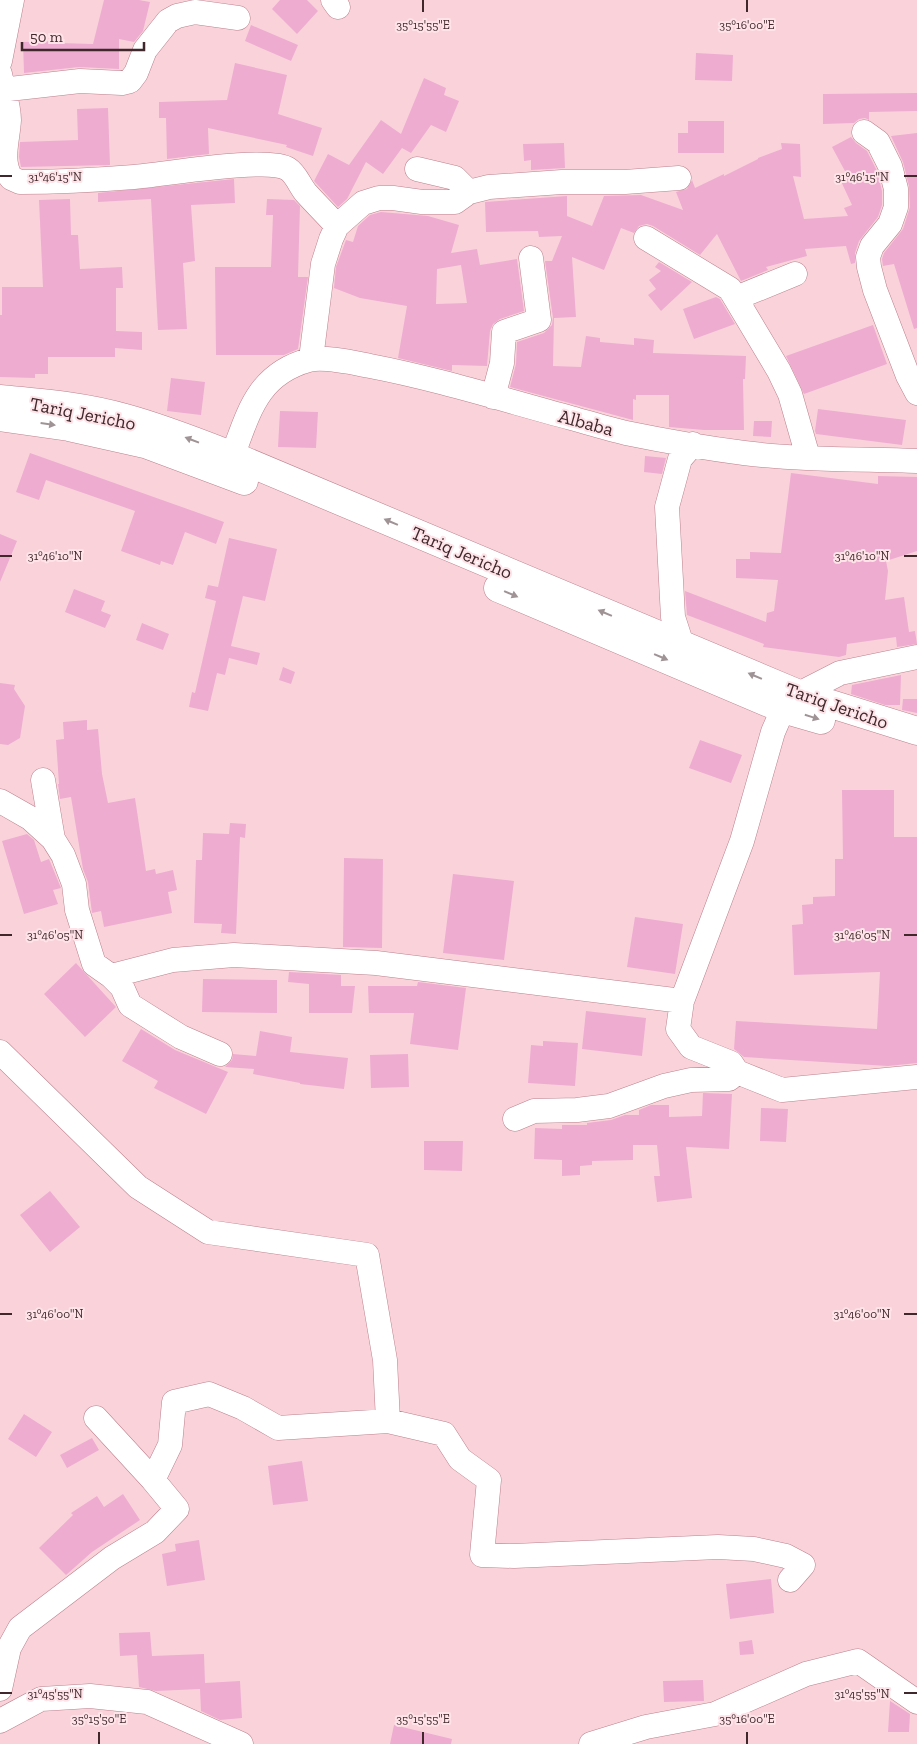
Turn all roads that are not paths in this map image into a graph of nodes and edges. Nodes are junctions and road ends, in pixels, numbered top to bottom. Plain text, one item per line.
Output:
1 (12, 0) edge
2 (238, 18) dead end
3 (0, 61) edge
4 (1, 84) edge
5 (864, 132) dead end
6 (417, 169) dead end
7 (679, 178) dead end
8 (469, 192) junction
9 (337, 226) junction
10 (646, 238) dead end
11 (531, 258) dead end
12 (795, 274) dead end
13 (736, 298) junction
14 (311, 360) junction
15 (917, 393) edge
16 (493, 397) junction
17 (0, 399) edge
18 (0, 417) edge
19 (693, 444) junction
20 (808, 457) junction
21 (917, 461) edge
22 (229, 464) junction
23 (682, 645) junction
24 (917, 657) edge
25 (791, 701) junction
26 (917, 731) edge
27 (917, 747) edge
28 (43, 780) dead end
29 (0, 801) edge
30 (53, 839) junction
31 (111, 976) junction
32 (682, 1001) junction
33 (0, 1052) edge
34 (220, 1054) dead end
35 (737, 1072) junction
36 (917, 1077) edge
37 (514, 1119) dead end
38 (96, 1418) dead end
39 (388, 1421) junction
40 (153, 1480) junction
41 (790, 1580) dead end
42 (0, 1689) edge
43 (917, 1702) edge
44 (0, 1720) edge
45 (241, 1744) edge
46 (591, 1744) edge

1 - 3 street
2 - 4 street
4 - 9 street
5 - 15 street
6 - 8 street
7 - 8 street
8 - 9 street
9 - 14 street
10 - 13 street
11 - 16 street
12 - 13 street
13 - 20 street
14 - 16 street, Albaba
14 - 22 street, Albaba
16 - 19 street, Albaba
22 -> 17 main road, Tariq Jericho
18 -> 22 main road, Tariq Jericho
19 - 20 street, Albaba
19 - 23 street
20 - 21 street, Albaba
23 -> 22 main road, Tariq Jericho
22 -> 25 main road, Tariq Jericho
25 -> 23 main road, Tariq Jericho
24 - 25 street
25 - 26 main road, Tariq Jericho
25 -> 27 main road, Tariq Jericho
25 - 32 street
28 - 30 street
29 - 30 street
30 - 31 street
31 - 32 street
31 - 34 street
32 - 35 street
33 - 39 street
35 - 36 street
35 - 37 street
38 - 40 street
39 - 40 street
39 - 41 street
40 - 42 street
43 - 46 street
44 - 45 street

